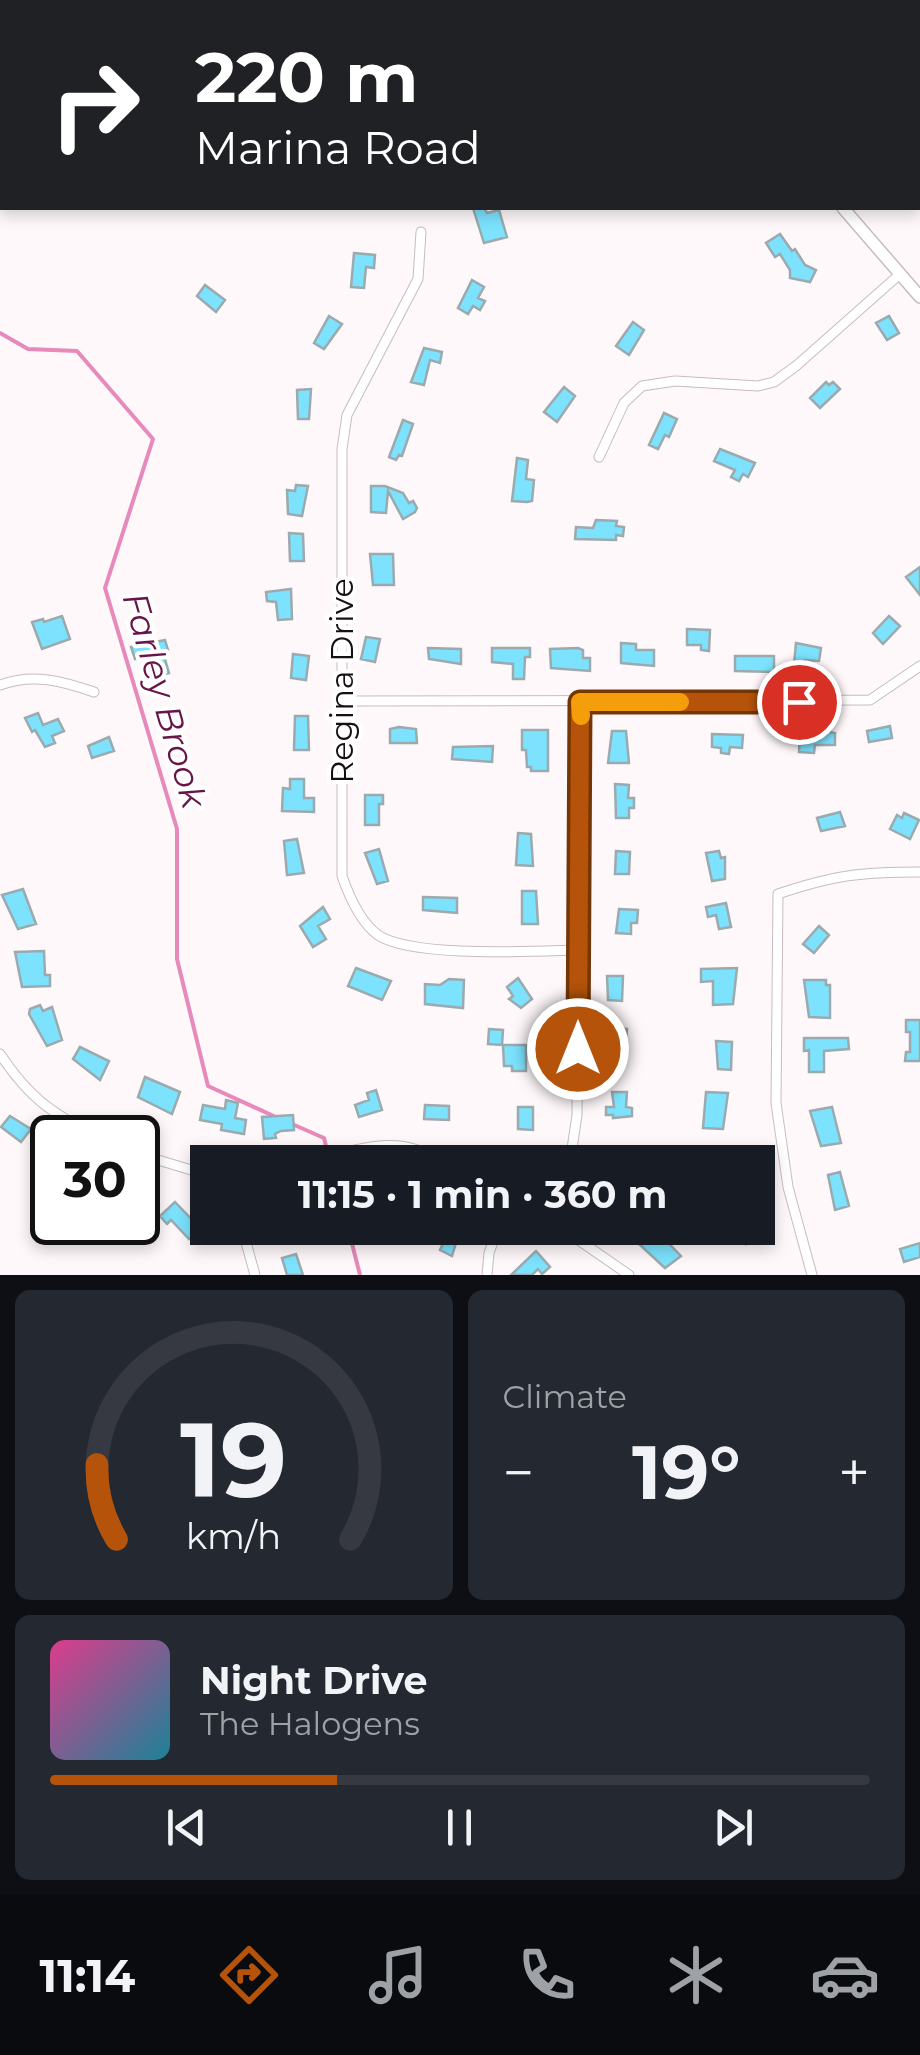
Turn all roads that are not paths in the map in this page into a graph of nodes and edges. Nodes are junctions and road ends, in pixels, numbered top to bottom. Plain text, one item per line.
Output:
1 (845, 210) edge
2 (422, 232) dead end
3 (900, 274) junction
4 (920, 297) edge
5 (600, 457) dead end
6 (920, 666) edge
7 (0, 684) edge
8 (94, 692) dead end
9 (344, 701) junction
10 (580, 702) junction
11 (920, 872) edge
12 (578, 950) junction
13 (0, 1054) edge
14 (56, 1115) edge
15 (573, 1145) edge
16 (160, 1161) edge
17 (190, 1170) edge
18 (246, 1245) edge
19 (491, 1245) edge
20 (585, 1245) edge
21 (254, 1275) edge
22 (487, 1275) edge
23 (628, 1275) edge
24 (812, 1275) edge

1 - 3 main road
2 - 9 street, Regina Drive
3 - 4 main road
3 - 5 street
6 - 10 street
7 - 8 street
9 - 10 street
9 - 12 street, Regina Drive
10 - 12 street
11 - 24 street
12 - 15 street
13 - 14 street
16 - 17 street
18 - 21 street
19 - 22 street
20 - 23 street

